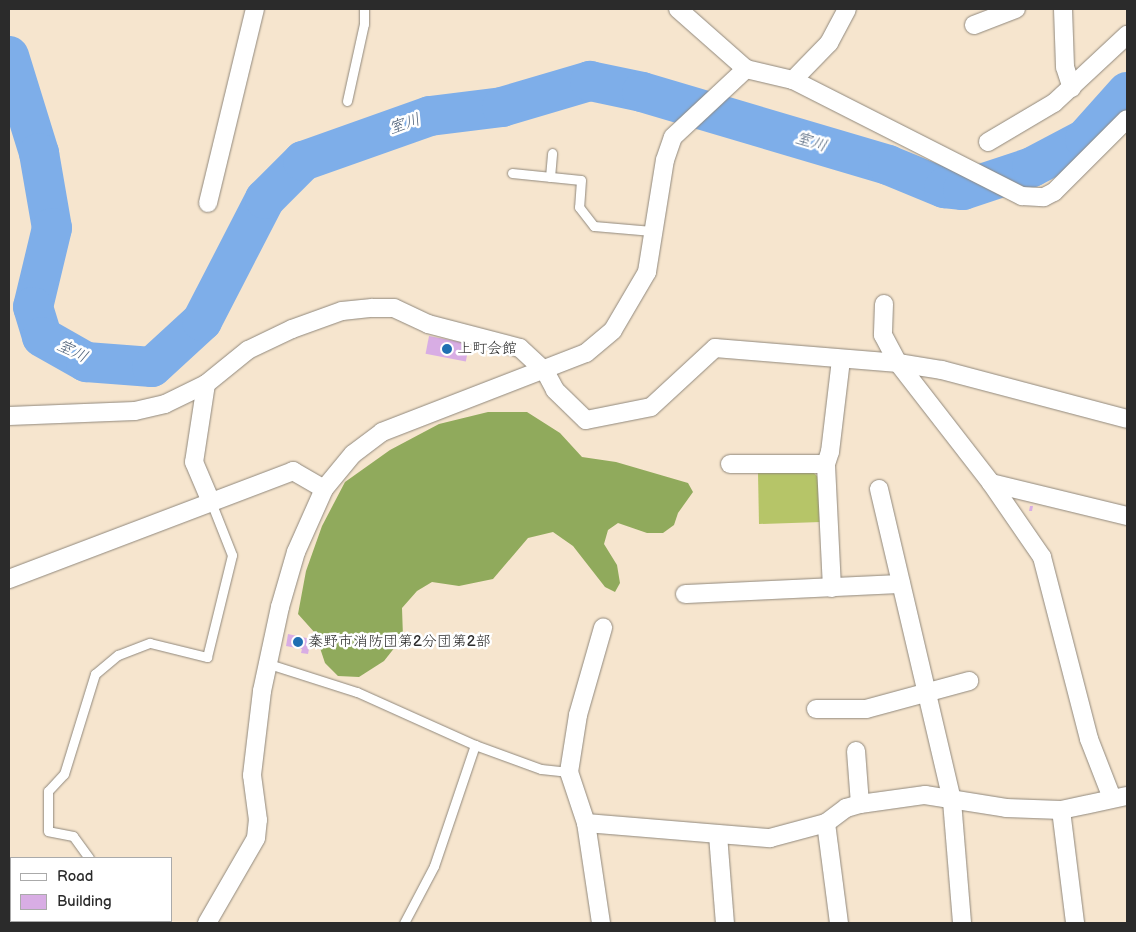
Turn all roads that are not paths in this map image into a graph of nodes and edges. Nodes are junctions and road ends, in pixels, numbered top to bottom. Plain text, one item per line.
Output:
1 (255, 9) edge
2 (364, 9) edge
3 (678, 9) edge
4 (847, 9) edge
5 (1016, 9) edge
6 (1063, 9) edge
7 (974, 25) dead end
8 (1127, 36) edge
9 (746, 69) junction
10 (793, 80) junction
11 (1072, 88) junction
12 (347, 101) dead end
13 (1127, 119) edge
14 (988, 142) dead end
15 (552, 153) dead end
16 (512, 173) dead end
17 (550, 177) junction
18 (208, 203) dead end
19 (652, 231) junction
20 (884, 304) dead end
21 (841, 360) junction
22 (898, 363) junction
23 (545, 371) junction
24 (206, 384) junction
25 (9, 416) edge
26 (1127, 419) edge
27 (730, 464) dead end
28 (826, 464) junction
29 (991, 483) junction
30 (324, 489) junction
31 (879, 489) dead end
32 (211, 502) junction
33 (1127, 516) edge
34 (9, 578) edge
35 (901, 584) junction
36 (832, 588) junction
37 (685, 594) dead end
38 (603, 628) dead end
39 (269, 664) junction
40 (969, 681) dead end
41 (927, 694) junction
42 (816, 709) dead end
43 (475, 745) junction
44 (856, 752) dead end
45 (569, 772) junction
46 (1120, 797) edge
47 (952, 801) junction
48 (860, 804) junction
49 (1061, 810) junction
50 (586, 823) junction
51 (826, 823) junction
52 (718, 835) junction
53 (88, 857) edge
54 (207, 923) edge
55 (404, 923) edge
56 (601, 923) edge
57 (725, 923) edge
58 (839, 923) edge
59 (962, 923) edge
60 (1075, 923) edge

1 - 18 street
2 - 12 lane
3 - 9 street
4 - 10 street
5 - 7 street
6 - 11 street
8 - 11 street
9 - 10 street
9 - 19 street
10 - 13 street
11 - 14 street
15 - 17 lane
16 - 17 lane
17 - 19 lane
19 - 23 street
20 - 22 street
21 - 22 street
21 - 23 street
21 - 28 street
22 - 26 street
22 - 29 street
23 - 24 street
23 - 30 street
24 - 25 street
24 - 32 street
27 - 28 street
28 - 36 street
29 - 33 street
29 - 46 street
30 - 32 street
30 - 39 street
31 - 35 street
32 - 34 street
32 - 53 lane
35 - 36 street
35 - 41 street
36 - 37 street
38 - 45 street
39 - 43 lane
39 - 54 street
40 - 41 street
41 - 42 street
41 - 47 street
43 - 45 lane
43 - 55 lane
44 - 48 street
45 - 50 street
46 - 49 street
47 - 48 street
47 - 49 street
47 - 59 street
48 - 51 street
49 - 60 street
50 - 52 street
50 - 56 street
51 - 52 street
51 - 58 street
52 - 57 street

